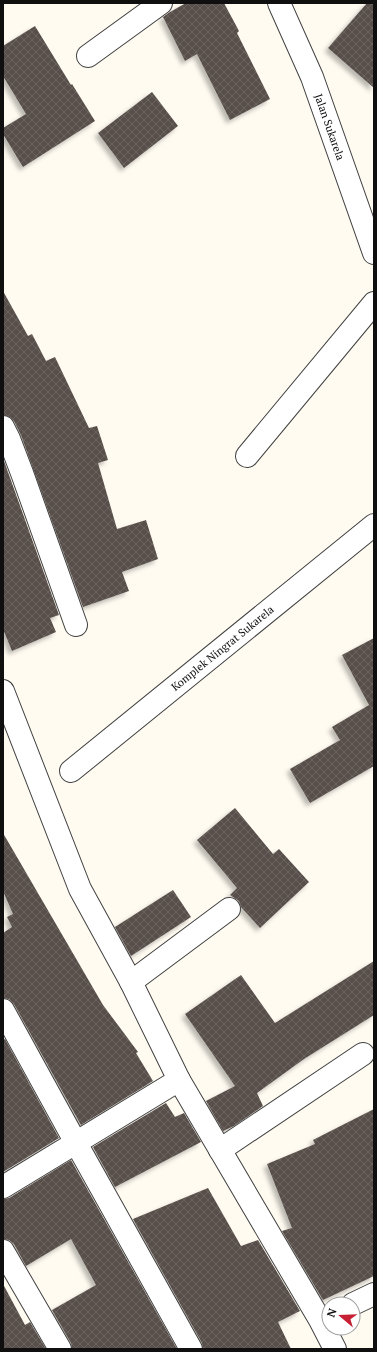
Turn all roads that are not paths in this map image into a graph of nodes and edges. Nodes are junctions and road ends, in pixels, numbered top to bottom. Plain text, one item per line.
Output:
1 (161, 3) edge
2 (278, 3) edge
3 (88, 56) dead end
4 (374, 253) edge
5 (374, 303) edge
6 (5, 436) edge
7 (247, 456) dead end
8 (374, 525) edge
9 (76, 625) dead end
10 (3, 691) edge
11 (71, 770) dead end
12 (229, 909) dead end
13 (131, 982) junction
14 (3, 1010) edge
15 (363, 1054) dead end
16 (179, 1080) junction
17 (76, 1144) junction
18 (220, 1150) junction
19 (3, 1187) edge
20 (3, 1251) edge
21 (374, 1294) edge
22 (361, 1300) edge
23 (321, 1312) edge
24 (331, 1336) edge
25 (60, 1349) edge
26 (191, 1349) edge
27 (335, 1349) edge

1 - 3 street
2 - 4 street, Jalan Sukarela
5 - 7 street
6 - 9 street
8 - 11 street, Komplek Ningrat Sukarela
10 - 13 street
12 - 13 street
13 - 16 street
14 - 17 street
15 - 18 street
16 - 17 street
16 - 18 street
17 - 19 street
17 - 26 street
18 - 23 street
20 - 25 street
21 - 22 street
24 - 27 street

